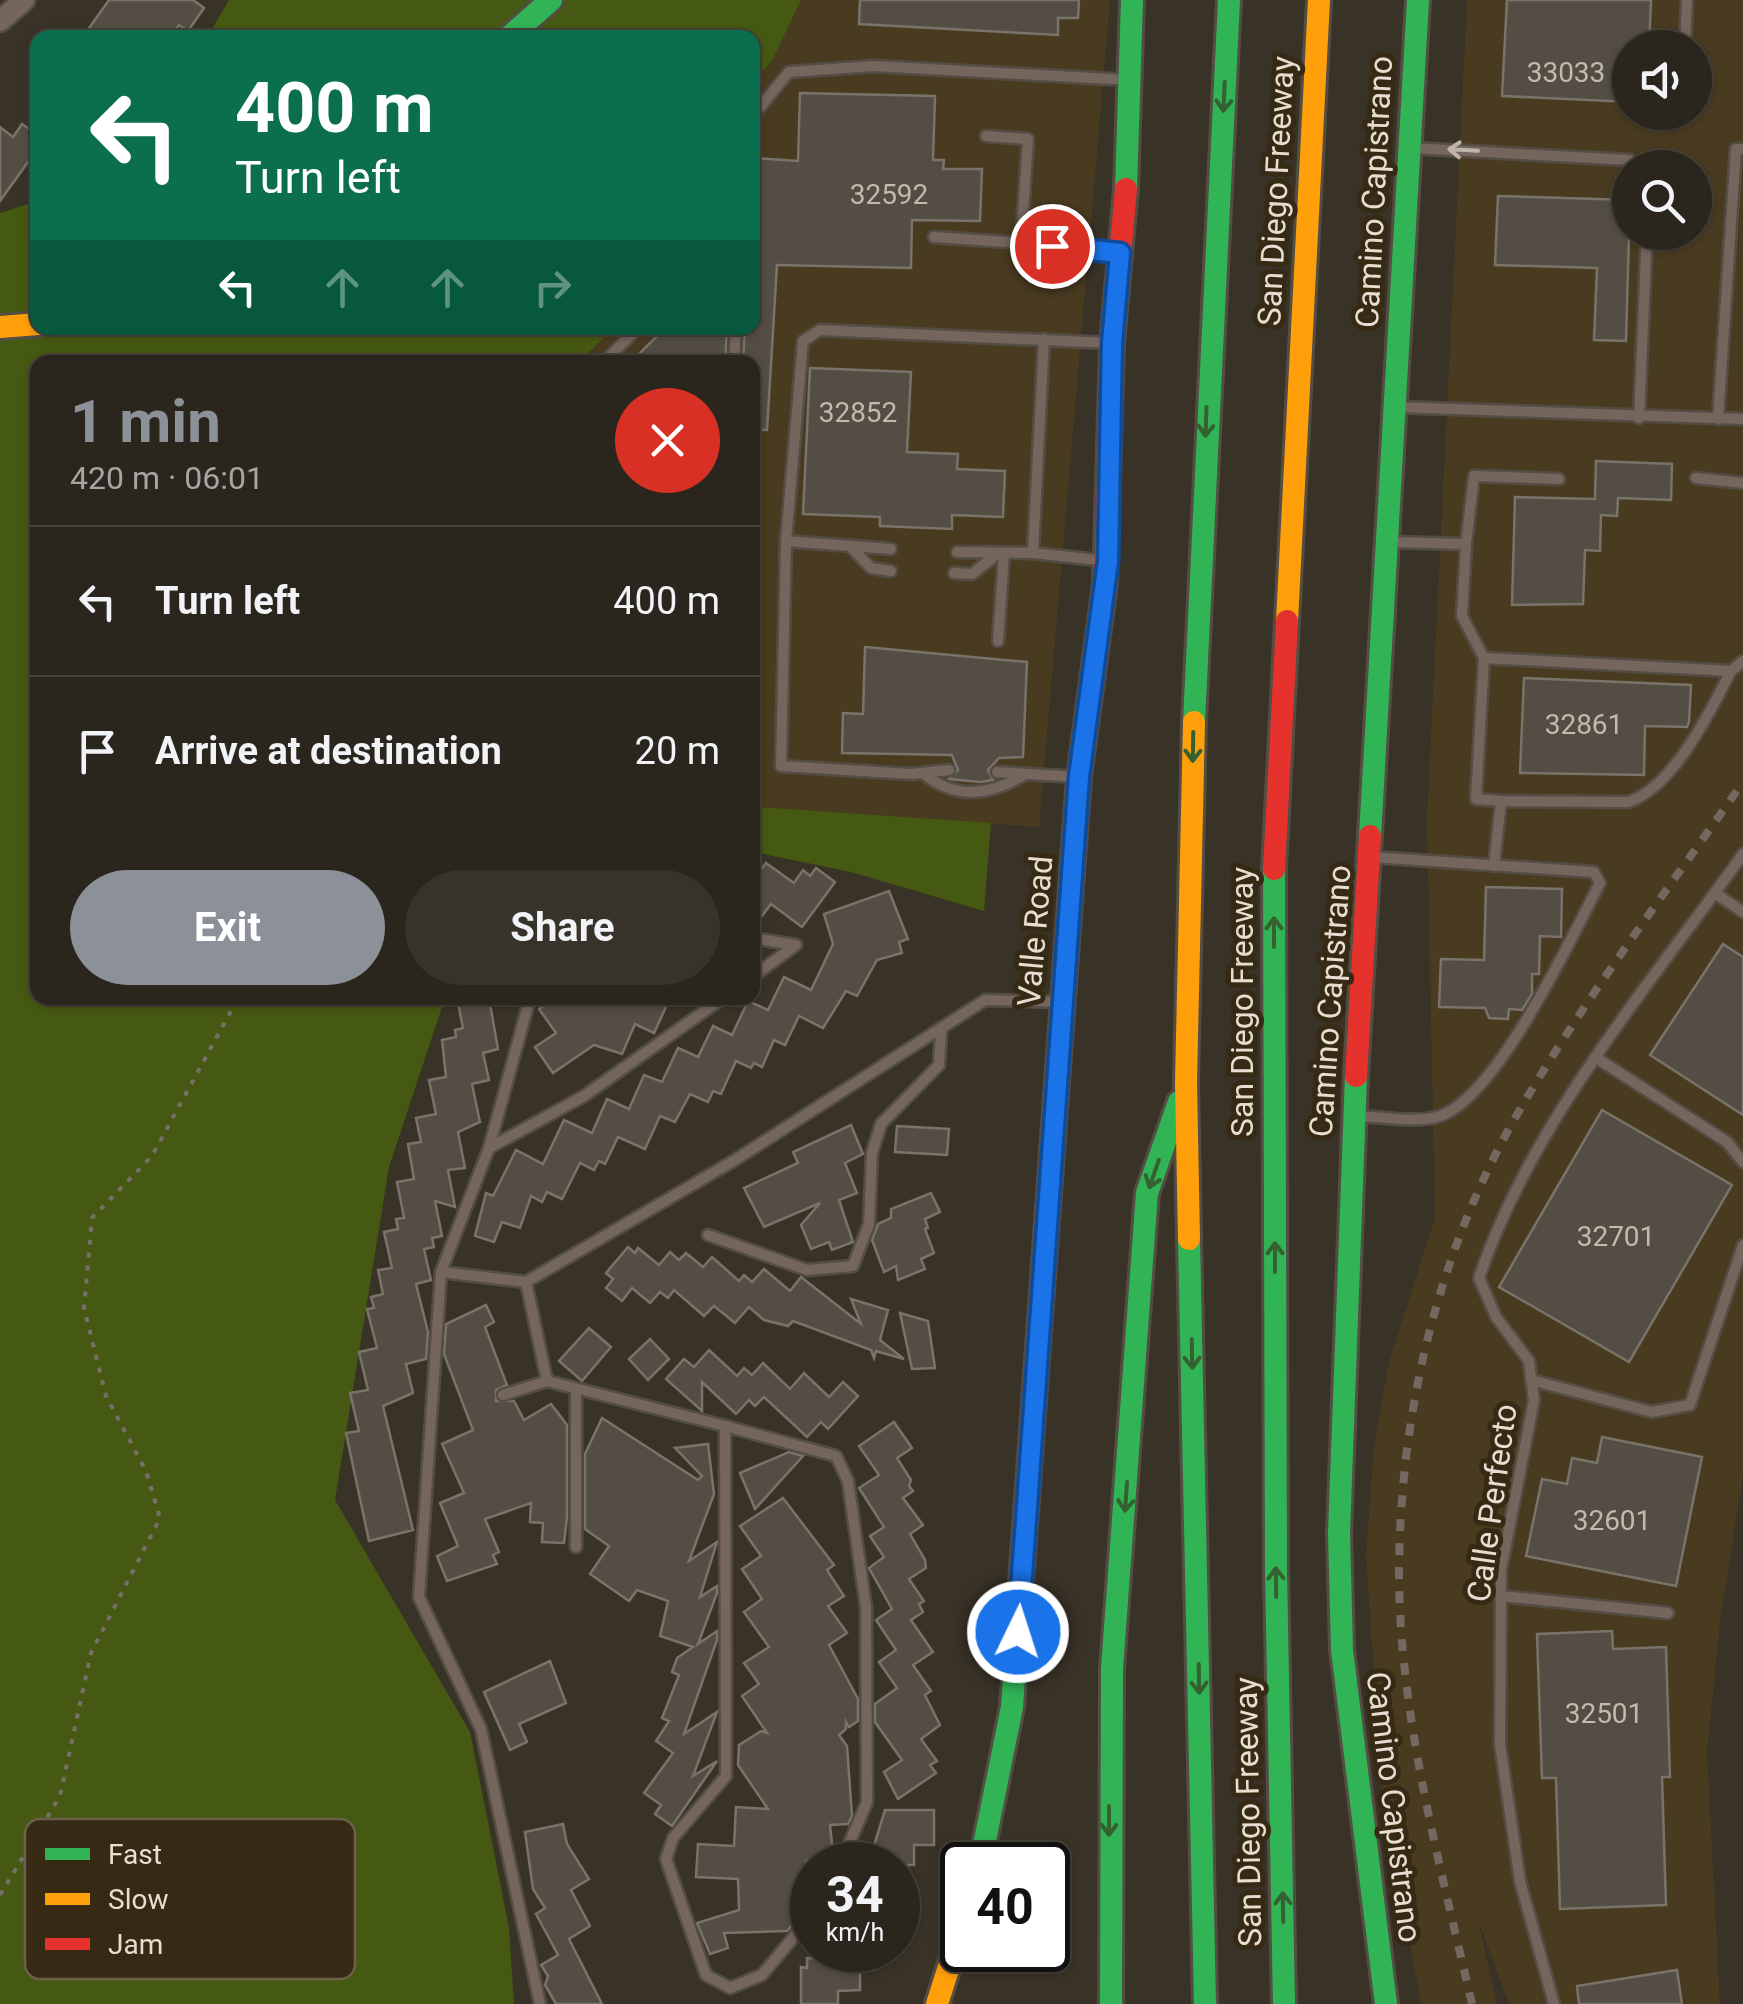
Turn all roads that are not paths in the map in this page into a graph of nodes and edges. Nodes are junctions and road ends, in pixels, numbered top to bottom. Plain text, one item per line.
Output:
1 (24, 0) edge
2 (551, 0) edge
3 (1132, 0) edge
4 (1230, 0) edge
5 (1318, 0) edge
6 (1418, 0) edge
7 (1687, 0) edge
8 (0, 22) edge
9 (517, 30) edge
10 (1686, 30) edge
11 (1130, 80) junction
12 (760, 108) edge
13 (986, 136) dead end
14 (1410, 148) junction
15 (1743, 149) edge
16 (1612, 159) edge
17 (934, 237) dead end
18 (1021, 244) junction
19 (1645, 250) edge
20 (1120, 253) junction
21 (30, 324) edge
22 (0, 326) edge
23 (631, 335) edge
24 (1044, 339) junction
25 (1112, 343) junction
26 (611, 355) edge
27 (1394, 408) junction
28 (1639, 418) junction
29 (1718, 419) junction
30 (1743, 419) edge
31 (1696, 478) dead end
32 (1559, 479) dead end
33 (1743, 483) edge
34 (786, 541) junction
35 (1389, 542) junction
36 (1466, 544) junction
37 (850, 546) junction
38 (891, 550) dead end
39 (956, 552) dead end
40 (1033, 553) junction
41 (1001, 554) junction
42 (1108, 561) junction
43 (891, 571) dead end
44 (954, 573) dead end
45 (998, 642) dead end
46 (1484, 658) junction
47 (1743, 662) edge
48 (1732, 671) junction
49 (949, 770) dead end
50 (996, 772) dead end
51 (922, 773) junction
52 (1024, 776) junction
53 (1079, 777) junction
54 (1501, 801) junction
55 (1743, 854) edge
56 (1372, 857) junction
57 (1494, 866) junction
58 (1715, 893) junction
59 (1743, 912) edge
60 (760, 939) edge
61 (760, 971) edge
62 (1062, 1002) junction
63 (528, 1005) edge
64 (713, 1005) edge
65 (941, 1031) junction
66 (1598, 1059) junction
67 (1186, 1082) junction
68 (1354, 1116) junction
69 (488, 1148) junction
70 (1743, 1162) edge
71 (708, 1235) dead end
72 (1743, 1245) edge
73 (442, 1272) junction
74 (526, 1282) junction
75 (1531, 1380) junction
76 (548, 1381) junction
77 (576, 1389) junction
78 (503, 1396) dead end
79 (726, 1426) junction
80 (576, 1547) dead end
81 (1501, 1596) junction
82 (1668, 1613) dead end
83 (850, 1842) edge
84 (986, 1842) edge
85 (790, 1941) edge
86 (947, 1972) edge
87 (540, 2004) edge
88 (937, 2004) edge
89 (1111, 2004) edge
90 (1205, 2004) edge
91 (1284, 2004) edge
92 (1386, 2004) edge
93 (1554, 2004) edge

1 - 8 street
2 - 9 main road
3 - 11 main road, Valle Road
4 -> 67 main road, San Diego Freeway
91 -> 5 main road, San Diego Freeway
6 - 14 main road, Camino Capistrano
7 - 10 lane
11 - 12 lane
11 - 20 main road, Valle Road
13 - 18 lane
16 -> 14 lane
14 - 27 main road, Camino Capistrano
15 - 29 lane
17 - 18 lane
18 - 20 lane
19 - 28 lane
20 - 25 main road, Valle Road
21 - 22 main road
23 - 26 lane
24 - 25 lane
24 - 34 lane
24 - 40 lane
25 - 42 main road, Valle Road
27 - 28 lane
27 - 35 main road, Camino Capistrano
28 - 29 lane
29 - 30 lane
31 - 33 lane
32 - 36 lane
34 - 37 lane
34 - 51 lane
35 - 36 lane
35 - 56 main road, Camino Capistrano
36 - 46 lane
37 - 38 lane
37 - 43 lane
39 - 41 lane
40 - 41 lane
40 - 42 lane
41 - 44 lane
41 - 45 lane
42 - 53 main road, Valle Road
46 - 48 lane
46 - 54 lane
47 - 48 lane
48 - 54 lane
49 - 51 lane
50 - 52 lane
51 - 52 lane
52 - 53 lane
53 - 62 main road, Valle Road
54 - 57 lane
55 - 58 lane, Calle Perfecto
56 - 57 lane
56 - 68 main road, Camino Capistrano
57 - 68 lane
58 - 59 lane
58 - 66 lane, Calle Perfecto
60 - 61 lane
62 - 65 lane
62 - 84 main road, Valle Road
63 - 69 lane
64 - 69 lane
65 - 71 lane
65 - 74 lane
66 - 70 lane
66 - 75 lane, Calle Perfecto
67 -> 89 main road
67 -> 90 main road, San Diego Freeway
68 - 92 main road, Camino Capistrano
69 - 73 lane
72 - 75 lane
73 - 74 lane
73 - 87 lane
74 - 76 lane
75 - 81 lane, Calle Perfecto
76 - 77 lane
76 - 78 lane
77 - 79 lane
77 - 80 lane
79 - 83 lane
79 - 85 lane
81 - 82 lane
81 - 93 lane, Calle Perfecto
86 - 88 main road

